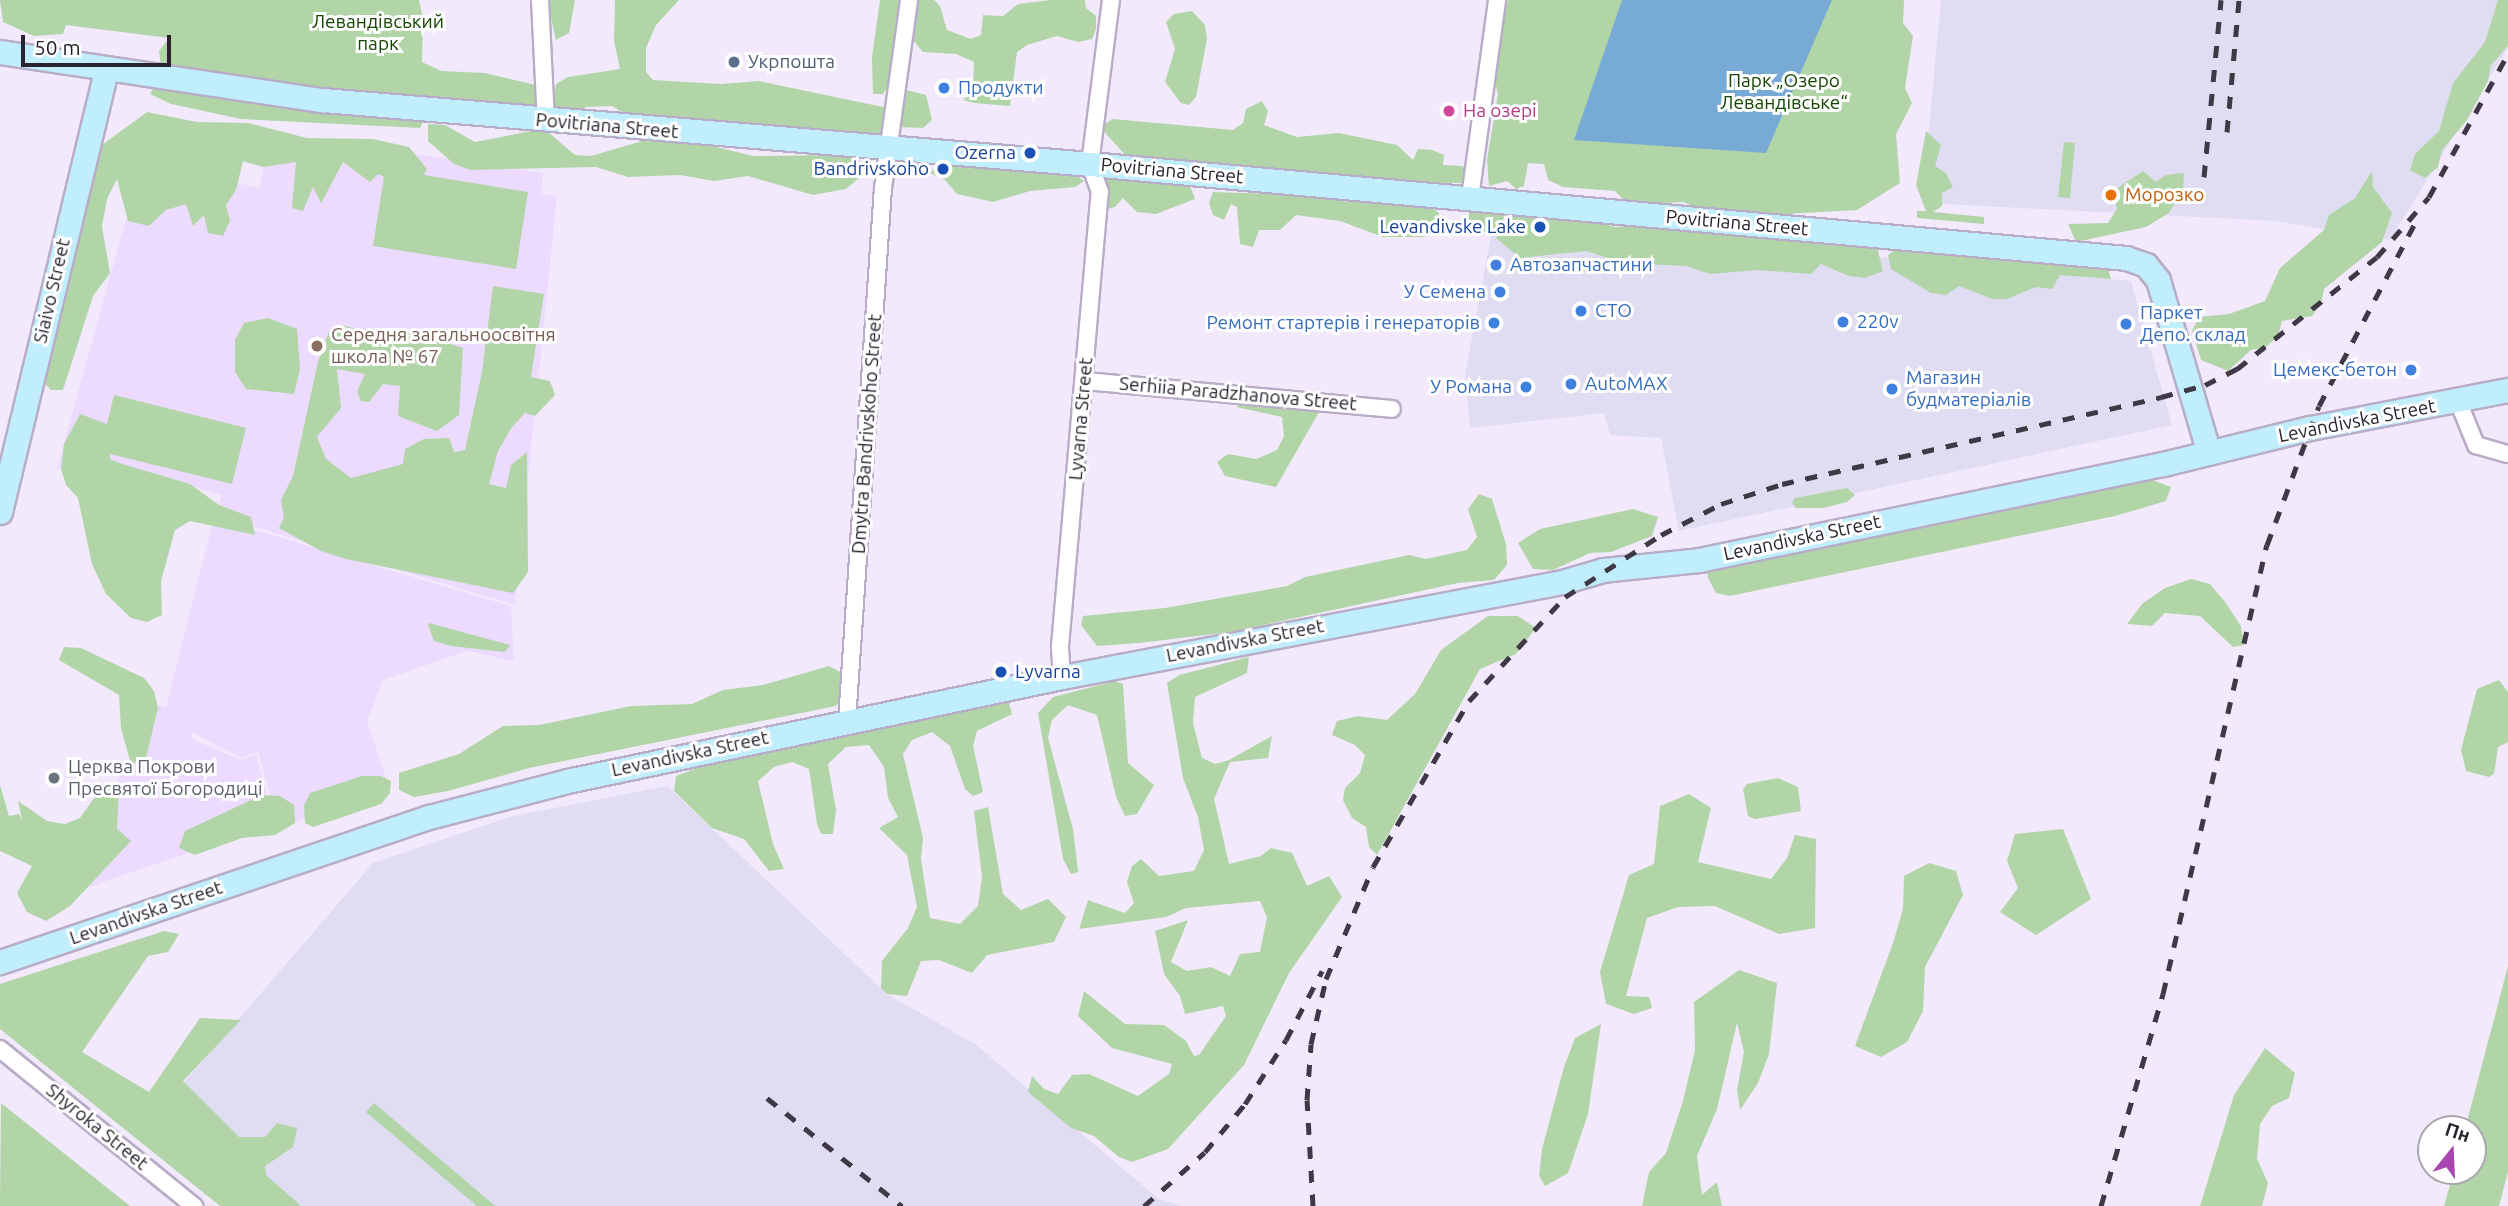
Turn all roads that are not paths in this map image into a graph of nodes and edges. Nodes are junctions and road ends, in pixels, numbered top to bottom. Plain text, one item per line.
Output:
1 (540, 0) edge
2 (909, 0) edge
3 (1111, 0) edge
4 (1497, 0) edge
5 (0, 52) edge
6 (106, 71) junction
7 (546, 121) junction
8 (887, 148) junction
9 (1090, 164) junction
10 (1470, 198) junction
11 (1084, 381) junction
12 (2508, 390) edge
13 (2458, 401) junction
14 (1392, 408) dead end
15 (2208, 453) junction
16 (2508, 454) edge
17 (0, 512) edge
18 (1062, 677) junction
19 (847, 721) junction
20 (0, 962) edge
21 (0, 1049) edge
22 (194, 1206) edge

1 - 7 street
2 - 8 street, Dmytra Bandrivskoho Street
3 - 9 street
4 - 10 street
5 - 6 street, Povitriana Street
6 - 7 street, Povitriana Street
6 - 17 street, Siaivo Street
7 - 8 street, Povitriana Street
8 - 9 street, Povitriana Street
8 - 19 street, Dmytra Bandrivskoho Street
9 - 10 street, Povitriana Street
9 - 11 street, Lyvarna Street
10 - 15 street, Povitriana Street
11 - 14 street, Serhiia Paradzhanova Street
11 - 18 street, Lyvarna Street
12 - 13 street, Levandivska Street
13 - 15 street, Levandivska Street
13 - 16 street
15 - 18 street, Levandivska Street
18 - 19 street, Levandivska Street
19 - 20 street, Levandivska Street
21 - 22 street, Shyroka Street

